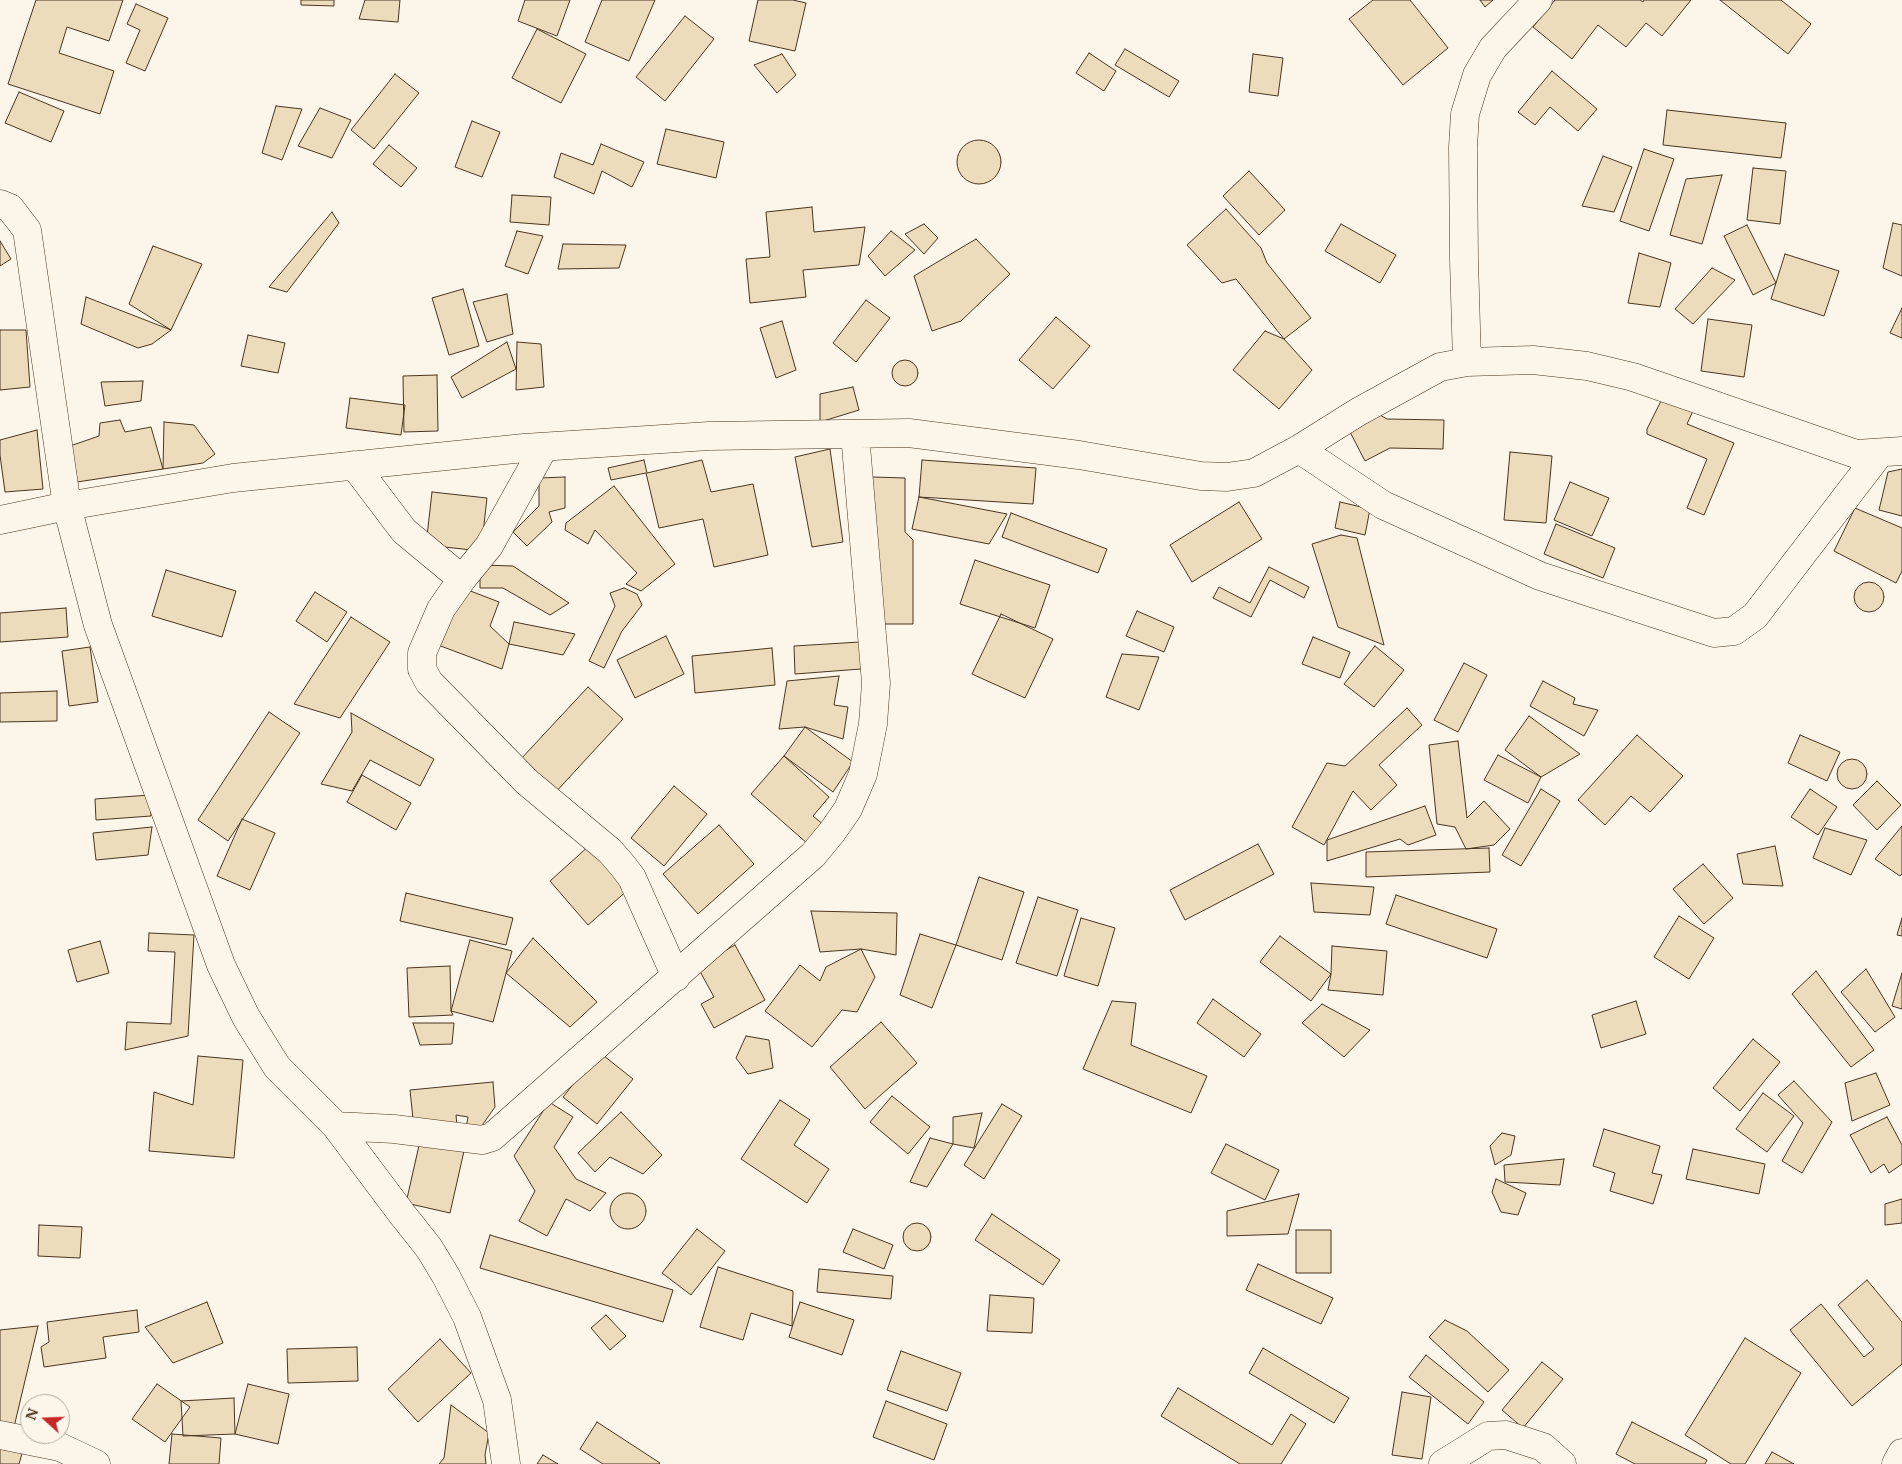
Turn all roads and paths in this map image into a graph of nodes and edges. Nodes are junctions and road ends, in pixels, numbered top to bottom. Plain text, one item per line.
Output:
1 (1538, 0) edge
2 (0, 204) edge
3 (1467, 362) junction
4 (855, 434) junction
5 (544, 447) junction
6 (1299, 449) junction
7 (1890, 452) edge
8 (354, 465) junction
9 (67, 506) junction
10 (0, 520) edge
11 (462, 578) junction
12 (676, 977) junction
13 (336, 1126) junction
14 (0, 1434) edge
15 (1902, 1453) edge
16 (96, 1464) edge
17 (506, 1464) edge
18 (1443, 1464) edge
19 (1562, 1464) edge
20 (1896, 1464) edge

1 - 3 street
2 - 9 street
3 - 6 street
3 - 7 street
4 - 5 street
4 - 6 street
4 - 12 street
5 - 8 street
5 - 11 street
6 - 7 street
8 - 9 street
8 - 11 street
9 - 10 street
9 - 13 street
11 - 12 street
12 - 13 street
13 - 17 street
14 - 16 street
15 - 20 street
18 - 19 street

